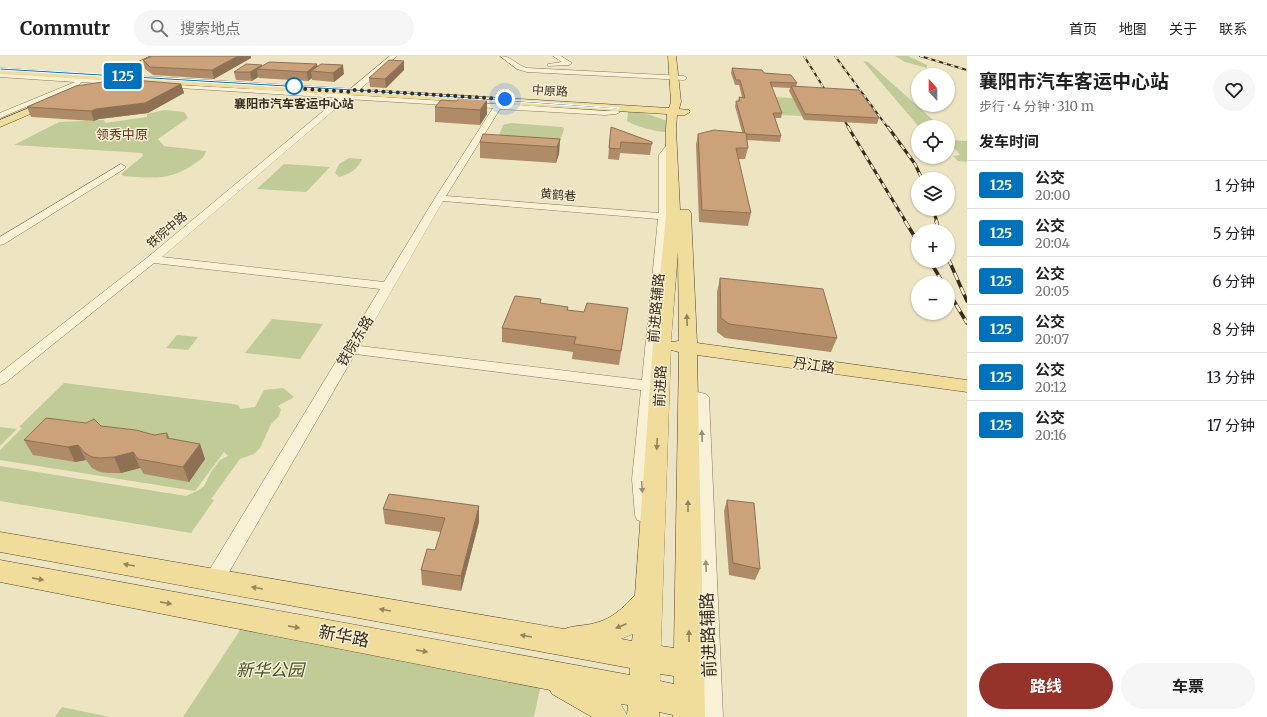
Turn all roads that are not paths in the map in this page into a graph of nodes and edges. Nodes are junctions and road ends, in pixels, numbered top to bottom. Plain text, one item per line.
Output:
1 (146, 56) edge
2 (158, 56) edge
3 (394, 56) edge
4 (503, 56) edge
5 (556, 56) edge
6 (672, 56) edge
7 (680, 56) edge
8 (519, 68) junction
9 (0, 70) edge
10 (0, 75) edge
11 (121, 76) junction
12 (681, 81) junction
13 (83, 84) junction
14 (349, 93) junction
15 (498, 105) junction
16 (617, 110) junction
17 (648, 112) junction
18 (679, 117) junction
19 (0, 118) edge
20 (0, 125) edge
21 (121, 167) dead end
22 (440, 198) junction
23 (668, 217) junction
24 (0, 242) edge
25 (152, 259) junction
26 (388, 286) junction
27 (351, 349) junction
28 (661, 350) junction
29 (688, 353) junction
30 (0, 380) edge
31 (654, 386) junction
32 (967, 386) edge
33 (967, 393) edge
34 (688, 395) junction
35 (0, 542) edge
36 (0, 572) edge
37 (214, 580) junction
38 (649, 597) junction
39 (555, 641) junction
40 (646, 657) junction
41 (689, 665) junction
42 (543, 674) junction
43 (644, 705) edge
44 (696, 712) edge
45 (612, 717) edge

1 - 11 main road
2 - 11 main road
3 - 14 street, 铁院中路
4 - 8 street
5 - 8 street
6 - 12 main road, 前进路
7 - 12 main road, 前进路
8 - 12 street
9 - 13 main road, 中原路
10 - 13 main road, 中原路
11 - 13 main road, 中原路
11 - 13 main road
11 - 13 main road
11 - 14 main road, 中原路
12 - 18 main road, 前进路
13 - 19 main road
13 - 20 main road
13 - 20 street
14 - 15 main road, 中原路
14 - 16 main road, 中原路
14 - 25 street, 铁院中路
15 - 16 main road, 中原路
15 - 22 street, 铁院东路
16 - 17 main road, 中原路
17 - 18 main road
17 - 18 main road
18 - 23 main road, 前进路
29 -> 18 main road, 前进路
21 - 24 street
22 - 23 street, 黄鹤巷
22 - 26 street, 铁院东路
23 - 28 main road, 前进路
23 - 31 street, 前进路辅路
25 - 26 street
25 - 30 street, 铁院中路
26 - 27 street, 铁院东路
27 - 31 street
27 - 37 street, 铁院东路
28 - 29 main road, 丹江路
28 - 31 main road, 前进路
29 - 32 main road, 丹江路
29 - 33 main road, 丹江路
29 - 34 main road, 前进路
31 -> 38 main road, 前进路
41 -> 34 main road, 前进路
44 -> 34 street, 前进路辅路
37 -> 35 main road
36 -> 42 main road, 新华路
39 -> 37 main road
38 -> 39 main road
38 - 40 main road, 前进路
39 - 40 main road
40 - 41 main road
40 - 43 main road, 前进路
41 - 44 main road, 前进路
42 - 43 main road, 新华路
42 - 45 main road
43 - 44 main road, 新华路

